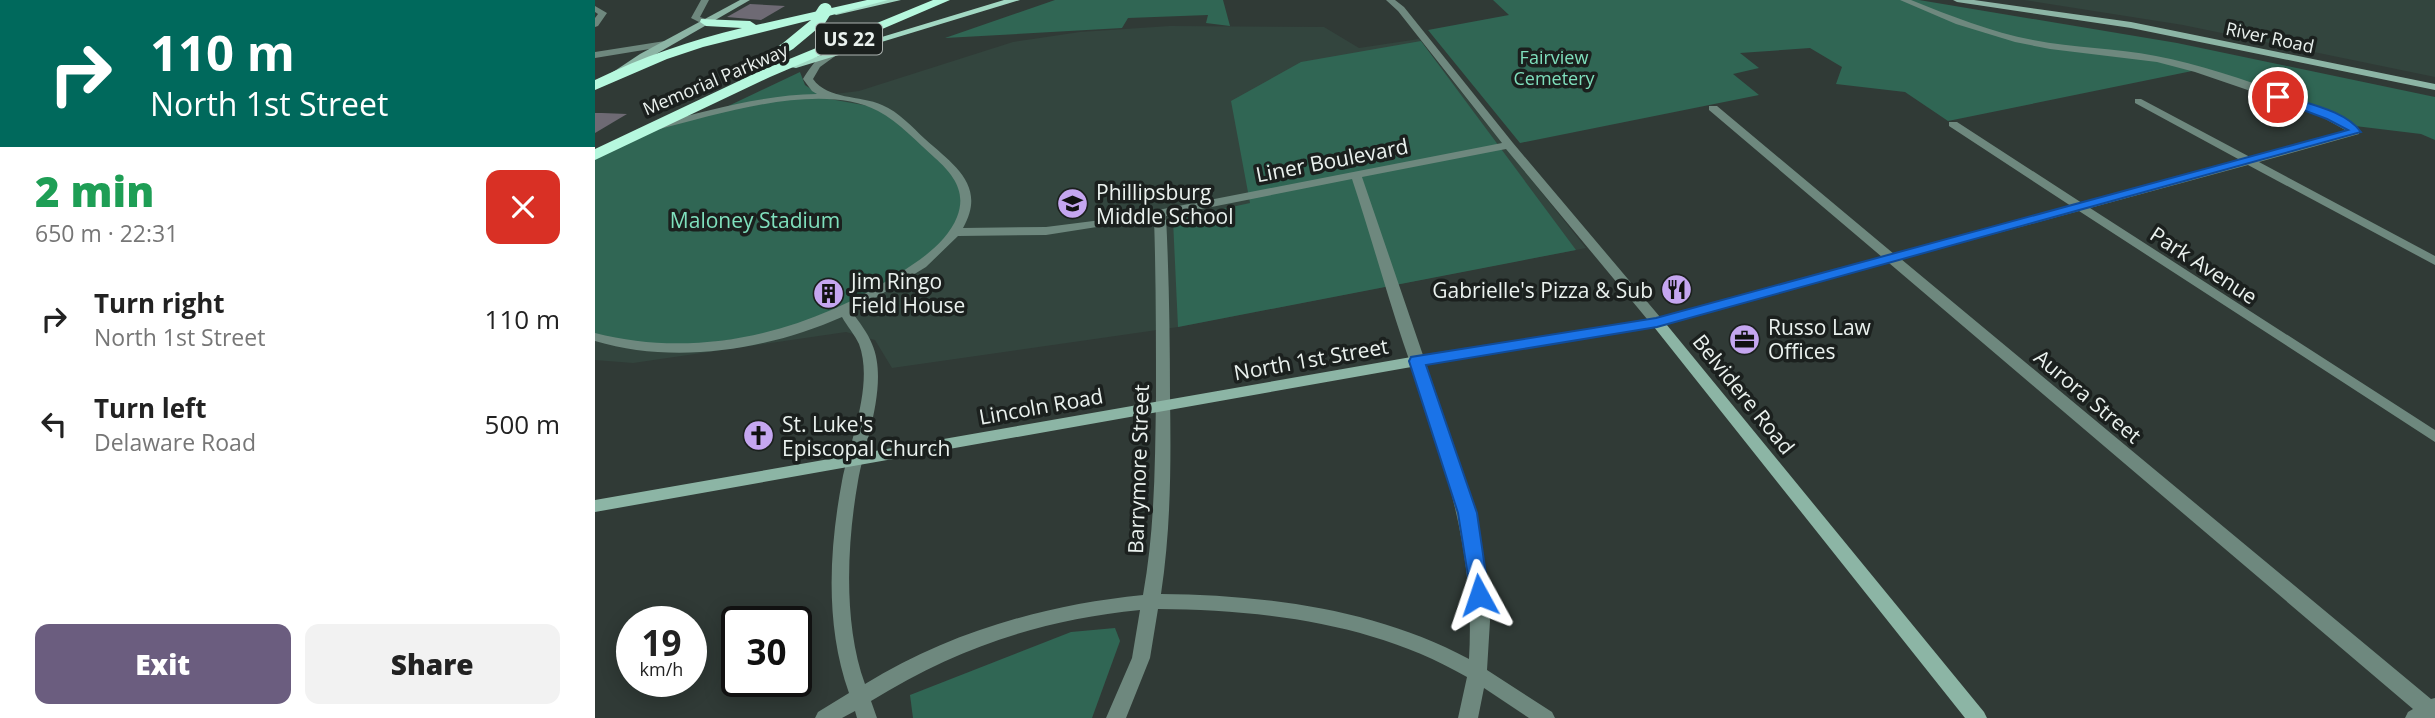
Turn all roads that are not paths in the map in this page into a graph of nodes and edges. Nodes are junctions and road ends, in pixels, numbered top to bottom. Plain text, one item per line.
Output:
1 (705, 0) edge
2 (746, 0) edge
3 (882, 0) edge
4 (896, 0) edge
5 (944, 0) edge
6 (1014, 0) edge
7 (1904, 0) edge
8 (1957, 0) edge
9 (1392, 2) edge
10 (599, 10) edge
11 (827, 11) edge
12 (706, 22) junction
13 (595, 24) edge
14 (777, 26) junction
15 (664, 44) junction
16 (835, 52) junction
17 (595, 55) edge
18 (765, 74) junction
19 (613, 75) junction
20 (595, 86) edge
21 (2435, 87) edge
22 (834, 98) junction
23 (2138, 101) dead end
24 (1713, 108) dead end
25 (1953, 124) dead end
26 (642, 131) junction
27 (1509, 145) junction
28 (595, 155) edge
29 (2249, 162) junction
30 (1356, 175) junction
31 (2079, 207) junction
32 (1160, 214) junction
33 (953, 232) junction
34 (1892, 257) junction
35 (2435, 261) edge
36 (845, 311) junction
37 (1657, 322) junction
38 (595, 337) edge
39 (1417, 361) junction
40 (1163, 406) junction
41 (2435, 437) edge
42 (856, 460) junction
43 (595, 506) edge
44 (1152, 601) junction
45 (1476, 673) junction
46 (858, 697) junction
47 (2429, 713) edge
48 (825, 718) edge
49 (867, 718) edge
50 (1116, 718) edge
51 (1468, 718) edge
52 (1545, 718) edge
53 (1977, 718) edge

1 - 12 street
2 - 12 main road
3 - 11 highway, US 22
4 - 11 main road, Memorial Parkway
5 - 18 highway, US 22
6 - 16 main road, Memorial Parkway
7 - 29 street, North 1st Street
8 - 21 main road, River Road
9 - 27 street, Belvidere Road
10 - 13 street
11 - 14 highway, Memorial Parkway / US 22
11 - 26 highway
12 - 14 highway
12 - 15 main road
14 - 19 highway, Memorial Parkway / US 22
15 - 17 street
15 - 19 main road
16 - 18 main road, Memorial Parkway
16 - 22 street
18 - 26 highway, Memorial Parkway / US 22
19 - 20 highway, Memorial Parkway / US 22
22 - 26 street
22 - 33 street
23 - 29 street
24 - 34 street, Aurora Street
25 - 31 street, Park Avenue
26 - 28 highway, Memorial Parkway / US 22
27 - 30 street, Liner Boulevard
27 - 37 street, Belvidere Road
29 - 31 street, North 1st Street
29 - 35 street
30 - 32 street, Liner Boulevard
30 - 39 street
31 - 34 street, North 1st Street
31 - 41 street, Park Avenue
32 - 33 street, Liner Boulevard
32 - 40 street, Barrymore Street
33 - 36 street
34 - 37 street, North 1st Street
34 - 47 street, Aurora Street
36 - 38 street
36 - 42 street
37 - 39 main road, North 1st Street
37 - 53 main road, Belvidere Road
39 - 40 main road, North 1st Street
39 - 45 street
40 - 42 main road, Lincoln Road
40 - 44 street, Barrymore Street
42 - 43 main road, Lincoln Road
42 - 46 street
44 - 45 street
44 - 46 street
44 - 50 street, Barrymore Street
45 - 51 street
45 - 52 street
46 - 48 street
46 - 49 street

